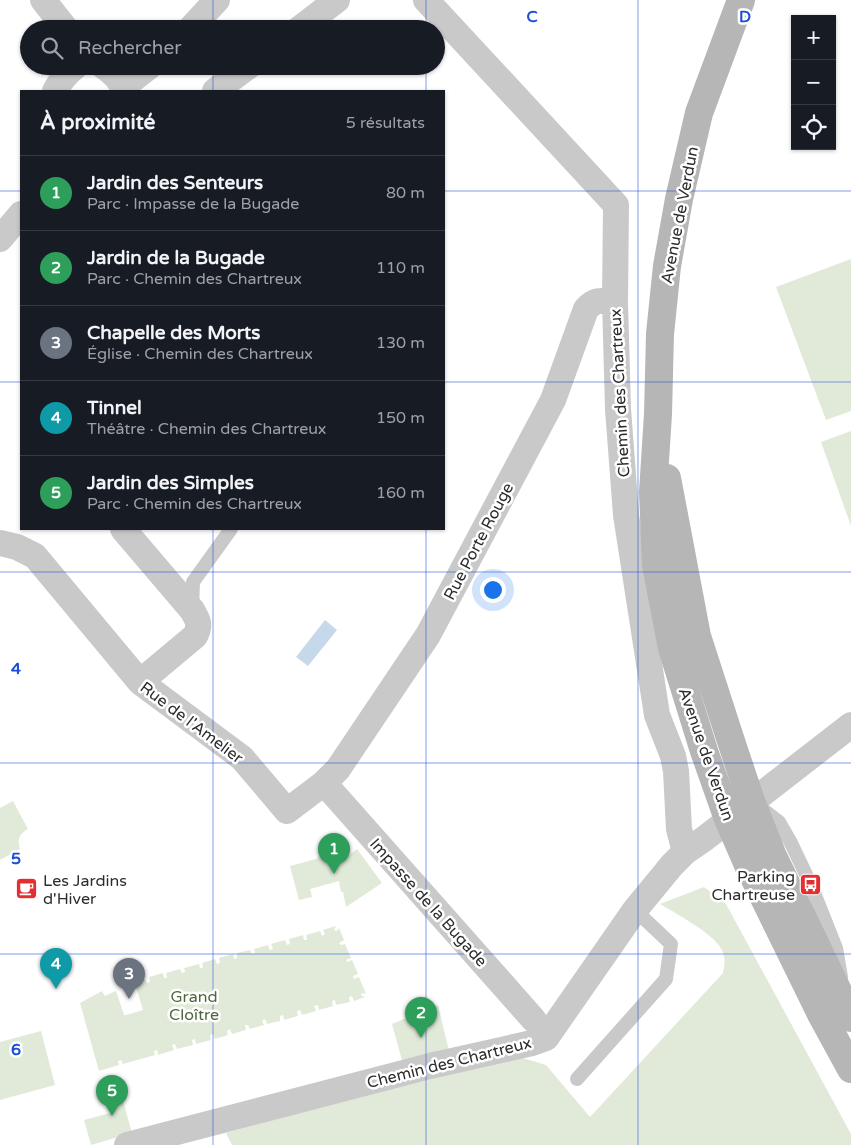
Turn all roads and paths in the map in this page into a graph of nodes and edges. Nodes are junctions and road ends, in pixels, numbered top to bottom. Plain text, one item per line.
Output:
1 (43, 0) edge
2 (217, 0) edge
3 (337, 0) edge
4 (426, 0) edge
5 (746, 0) edge
6 (736, 12) edge
7 (59, 20) edge
8 (198, 20) edge
9 (311, 20) edge
10 (445, 20) edge
11 (445, 20) edge
12 (66, 75) edge
13 (114, 75) edge
14 (140, 75) edge
15 (237, 75) edge
16 (124, 89) edge
17 (55, 90) edge
18 (216, 90) edge
19 (20, 215) edge
20 (0, 238) edge
21 (615, 302) junction
22 (658, 414) junction
23 (124, 530) edge
24 (229, 530) edge
25 (0, 543) edge
26 (192, 610) junction
27 (140, 682) junction
28 (851, 725) edge
29 (324, 783) junction
30 (752, 801) junction
31 (728, 819) junction
32 (685, 852) junction
33 (636, 910) junction
34 (848, 1010) edge
35 (534, 1020) dead end
36 (851, 1069) edge
37 (577, 1079) dead end
38 (127, 1145) edge

1 - 7 street
2 - 8 street
3 - 9 street
4 - 10 street, Chemin des Chartreux
5 - 6 main road, Avenue de Verdun
6 - 22 main road, Avenue de Verdun
11 - 21 street, Chemin des Chartreux
12 - 17 street
13 - 16 street
14 - 16 street
15 - 18 street
19 - 20 street
21 - 29 street, Rue Porte Rouge
21 - 32 street, Chemin des Chartreux
22 - 30 main road, Avenue de Verdun
22 - 31 main road, Avenue de Verdun
23 - 26 street
24 - 26 lane
25 - 27 street, Rue de l'Amelier
26 - 27 street
27 - 29 street, Rue de l'Amelier
28 - 30 street, Chemin des Chartreux
29 - 35 street, Impasse de la Bugade
30 - 31 street, Chemin des Chartreux
30 - 34 main road, Avenue de Verdun
31 - 32 street, Chemin des Chartreux
31 - 36 main road, Avenue de Verdun
32 - 33 street, Chemin des Chartreux
33 - 37 lane
33 - 38 street, Chemin des Chartreux

